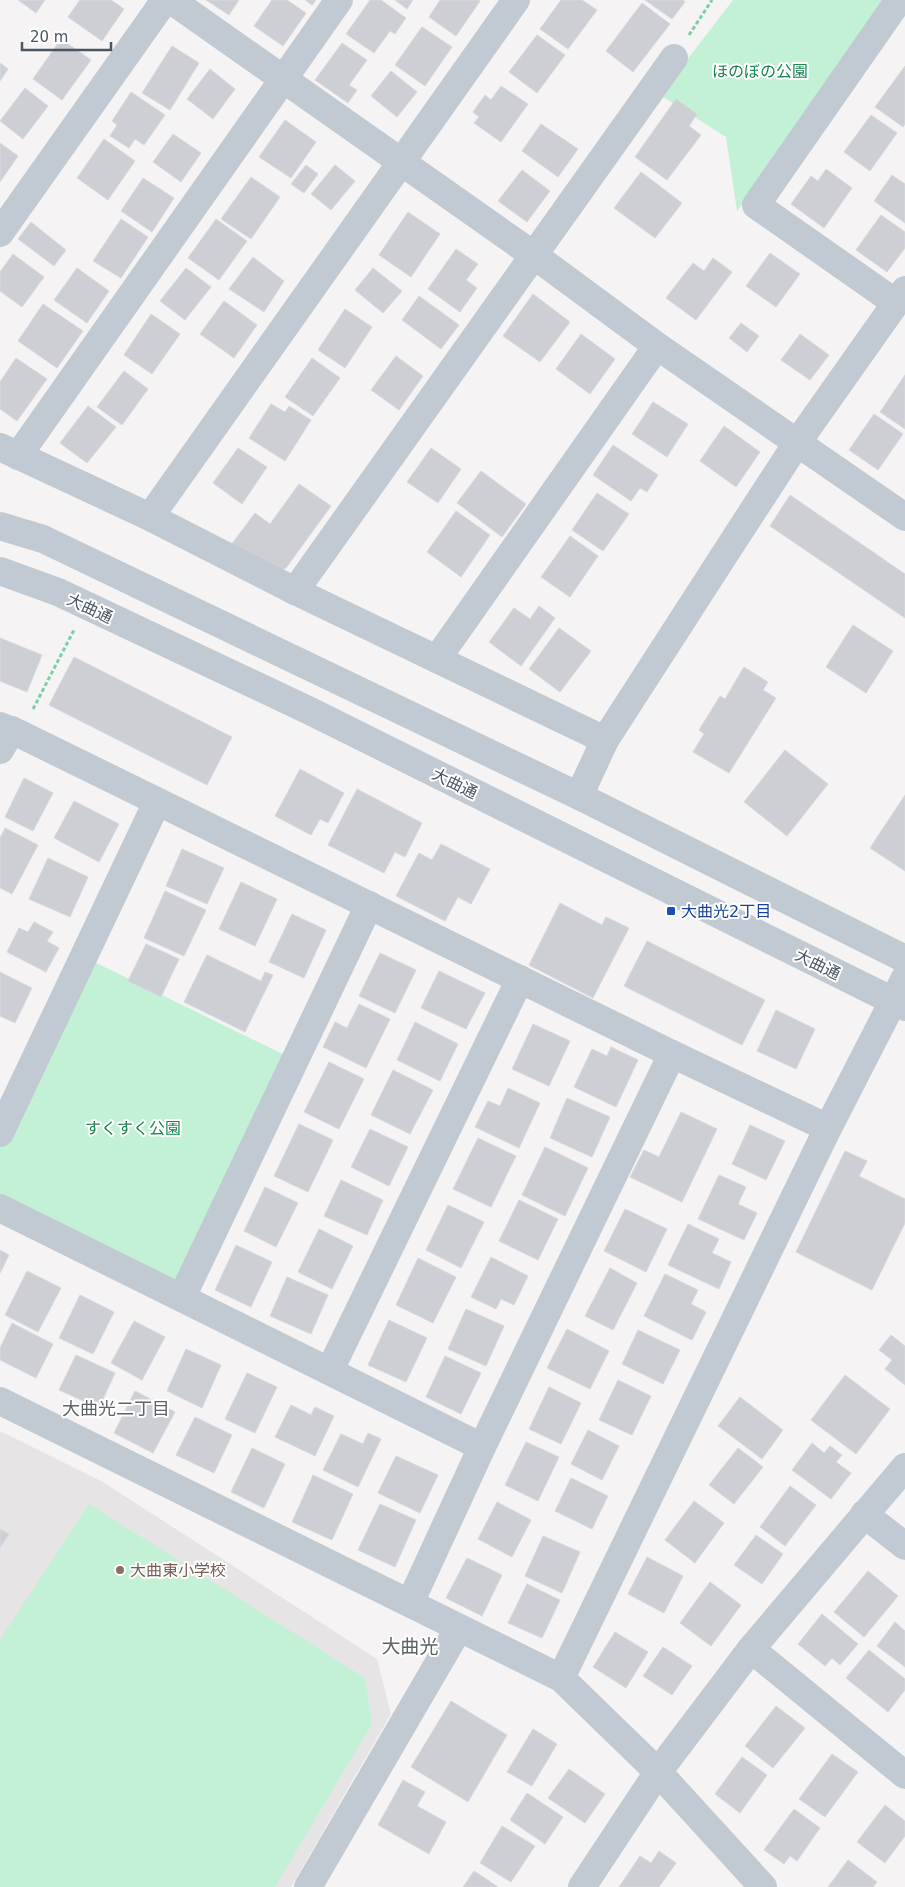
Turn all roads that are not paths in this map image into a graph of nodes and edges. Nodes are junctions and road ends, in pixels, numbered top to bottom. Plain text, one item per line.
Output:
1 (165, 0) edge
2 (171, 0) edge
3 (339, 0) edge
4 (516, 0) edge
5 (899, 0) edge
6 (674, 58) road end
7 (282, 80) junction
8 (402, 162) junction
9 (0, 233) edge
10 (535, 256) junction
11 (900, 296) edge
12 (657, 346) junction
13 (797, 443) junction
14 (9, 452) edge
15 (150, 517) junction
16 (905, 517) edge
17 (0, 526) edge
18 (0, 572) edge
19 (295, 591) junction
20 (436, 659) junction
21 (8, 735) edge
22 (605, 740) junction
23 (580, 796) junction
24 (157, 802) junction
25 (369, 905) junction
26 (905, 959) edge
27 (520, 979) junction
28 (901, 995) edge
29 (672, 1054) junction
30 (828, 1128) junction
31 (0, 1133) edge
32 (0, 1208) edge
33 (182, 1297) junction
34 (330, 1370) junction
35 (0, 1401) edge
36 (482, 1447) junction
37 (905, 1467) edge
38 (864, 1514) junction
39 (905, 1546) edge
40 (410, 1603) junction
41 (459, 1628) junction
42 (751, 1649) junction
43 (561, 1678) junction
44 (658, 1772) junction
45 (905, 1775) edge
46 (308, 1887) edge
47 (582, 1887) edge
48 (763, 1887) edge

1 - 9 street
2 - 7 street
3 - 7 street
4 - 8 street
5 - 11 street
6 - 10 street
7 - 8 street
7 - 14 street
8 - 10 street
8 - 15 street
10 - 12 street
10 - 19 street
11 - 13 street
12 - 13 street
12 - 20 street
13 - 16 street
13 - 22 street
14 - 15 street
15 - 19 street
17 - 23 street
18 - 28 street, 大曲通
19 - 20 street
20 - 22 street
21 - 24 street
22 - 23 street
23 - 26 street
24 - 25 street
24 - 31 street
25 - 27 street
25 - 33 street
27 - 29 street
27 - 34 street
28 - 30 street
29 - 30 street
29 - 36 street
30 - 43 street
32 - 33 street
33 - 34 street
34 - 36 street
35 - 40 street
36 - 40 street
37 - 38 street
38 - 39 street
38 - 42 street
40 - 41 street
41 - 43 street
41 - 46 street
42 - 44 street
42 - 45 street
43 - 44 street
44 - 47 street
44 - 48 street

